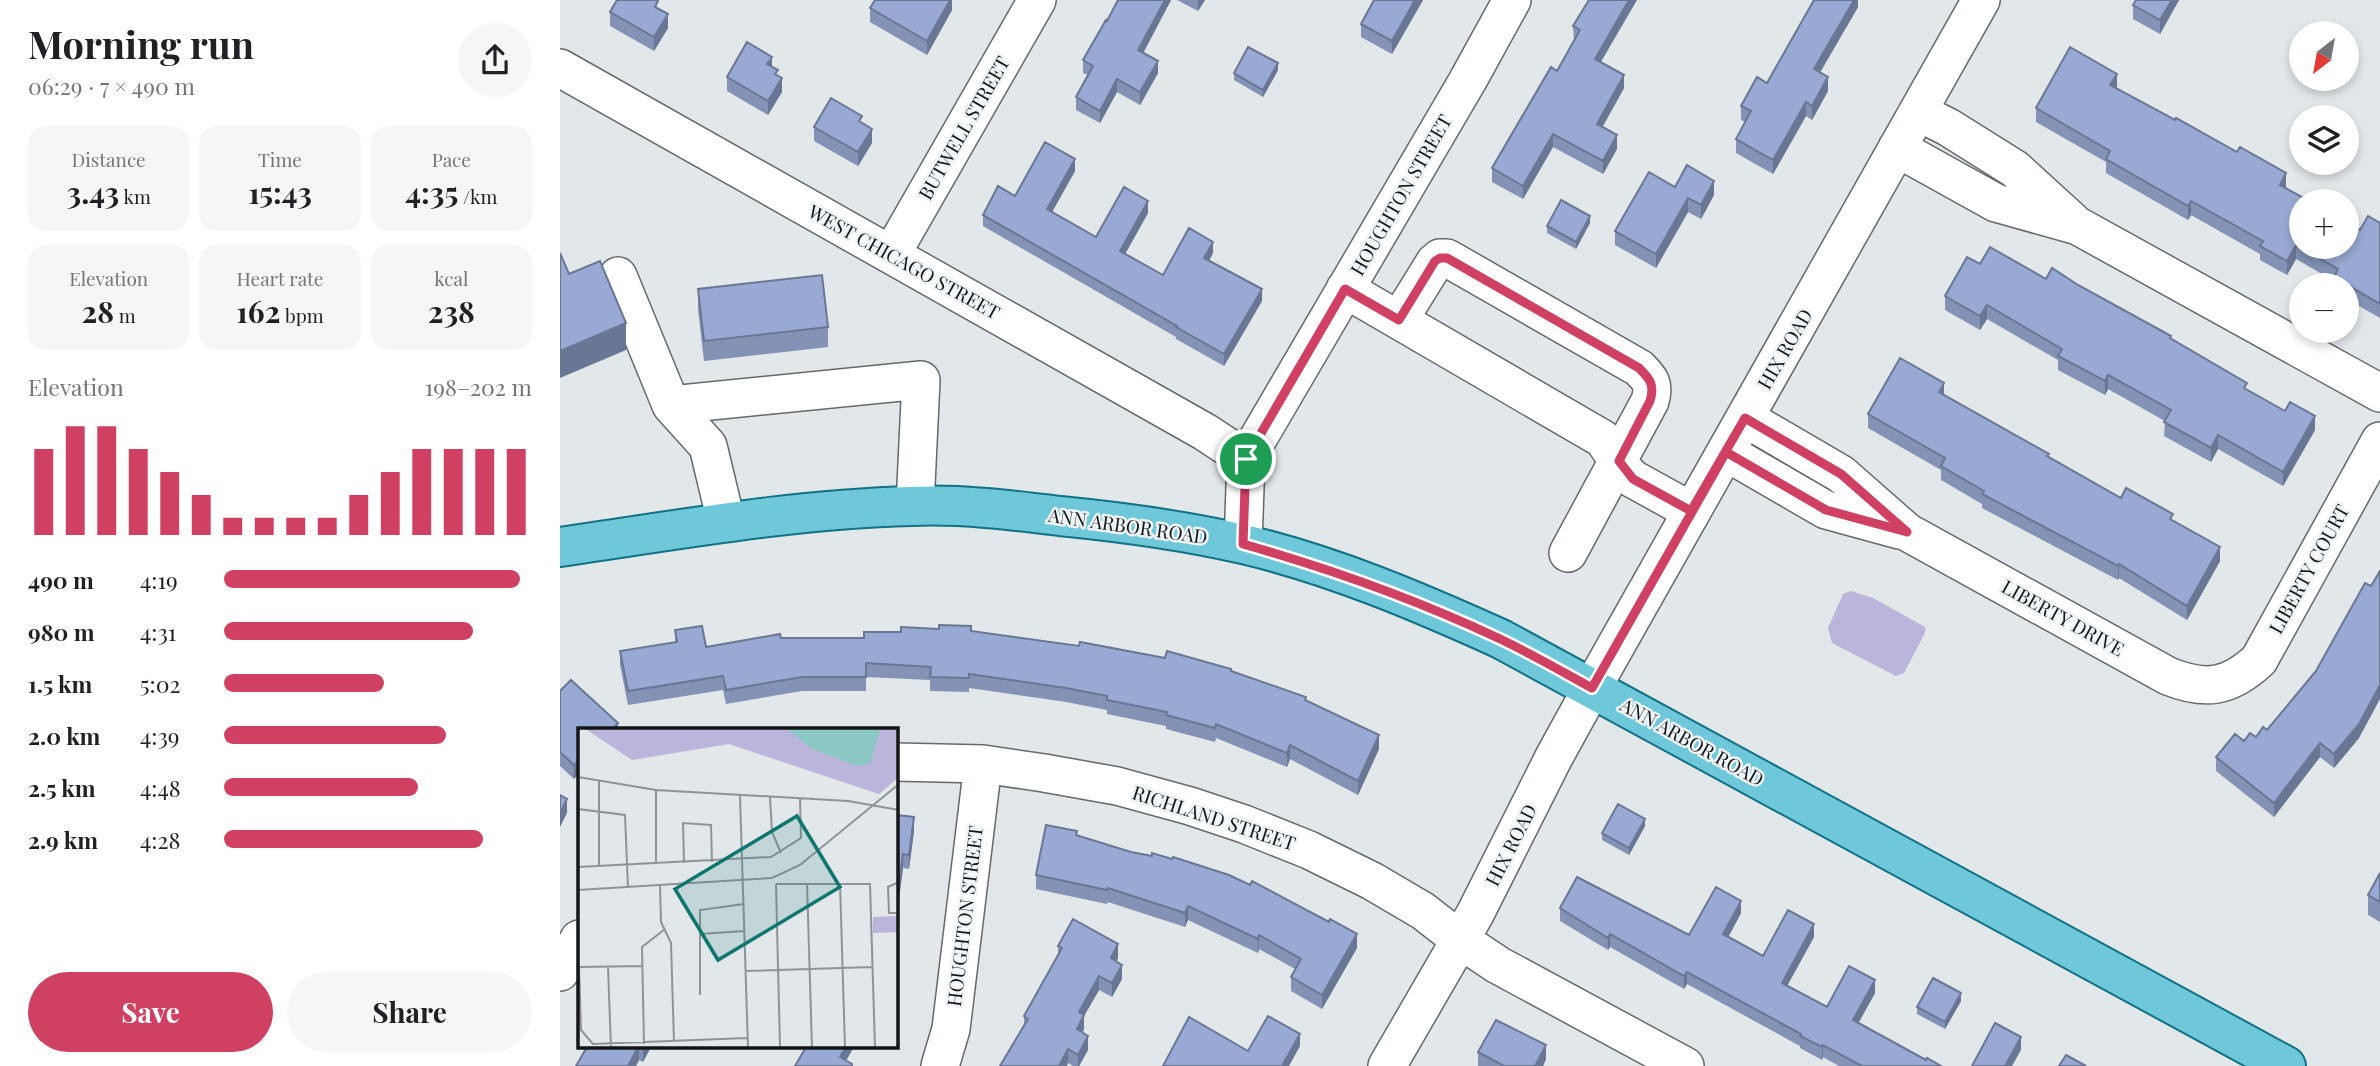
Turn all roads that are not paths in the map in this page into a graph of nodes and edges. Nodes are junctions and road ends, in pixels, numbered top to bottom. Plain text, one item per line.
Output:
1 (1037, 0) edge
2 (1512, 0) edge
3 (1981, 0) edge
4 (560, 68) edge
5 (1918, 112) junction
6 (1897, 148) junction
7 (2078, 226) junction
8 (891, 256) junction
9 (618, 276) dead end
10 (1345, 289) junction
11 (1399, 320) junction
12 (2380, 393) edge
13 (671, 405) junction
14 (1745, 418) junction
15 (2380, 441) edge
16 (1726, 452) junction
17 (1246, 459) junction
18 (1619, 461) junction
19 (915, 506) junction
20 (1691, 511) junction
21 (726, 521) junction
22 (1907, 532) junction
23 (1243, 544) junction
24 (560, 547) edge
25 (1568, 553) dead end
26 (2224, 682) joint
27 (1592, 688) junction
28 (898, 762) edge
29 (983, 764) junction
30 (1459, 939) junction
31 (578, 941) edge
32 (560, 972) edge
33 (940, 1066) edge
34 (1387, 1066) edge
35 (1685, 1066) edge
36 (2287, 1066) edge

1 - 8 street, BUTWELL STREET
2 - 10 street, HOUGHTON STREET
3 - 5 street, HIX ROAD
4 - 8 street, WEST CHICAGO STREET
5 - 6 street, HIX ROAD
5 - 7 street
6 - 7 street
6 - 14 street, HIX ROAD
7 - 12 street
8 - 17 street, WEST CHICAGO STREET
9 - 13 street
10 - 11 street
10 - 17 street, HOUGHTON STREET
11 - 18 street
11 - 18 street
13 - 19 street
13 - 21 street
14 - 16 street, HIX ROAD
14 - 22 street
15 - 26 street, LIBERTY COURT
16 - 20 street, HIX ROAD
16 - 22 street
17 - 23 street, HOUGHTON STREET
18 - 20 street
18 - 25 street
19 - 21 main road, ANN ARBOR ROAD
19 - 23 main road, ANN ARBOR ROAD
20 - 27 street, HIX ROAD
21 - 24 main road, ANN ARBOR ROAD
22 - 26 street, LIBERTY DRIVE
23 - 27 main road, ANN ARBOR ROAD
27 - 30 street, HIX ROAD
27 - 36 main road, ANN ARBOR ROAD
28 - 29 street, RICHLAND STREET
29 - 30 street, RICHLAND STREET
29 - 33 street, HOUGHTON STREET
30 - 34 street, HIX ROAD
30 - 35 street, RICHLAND STREET
31 - 32 street

